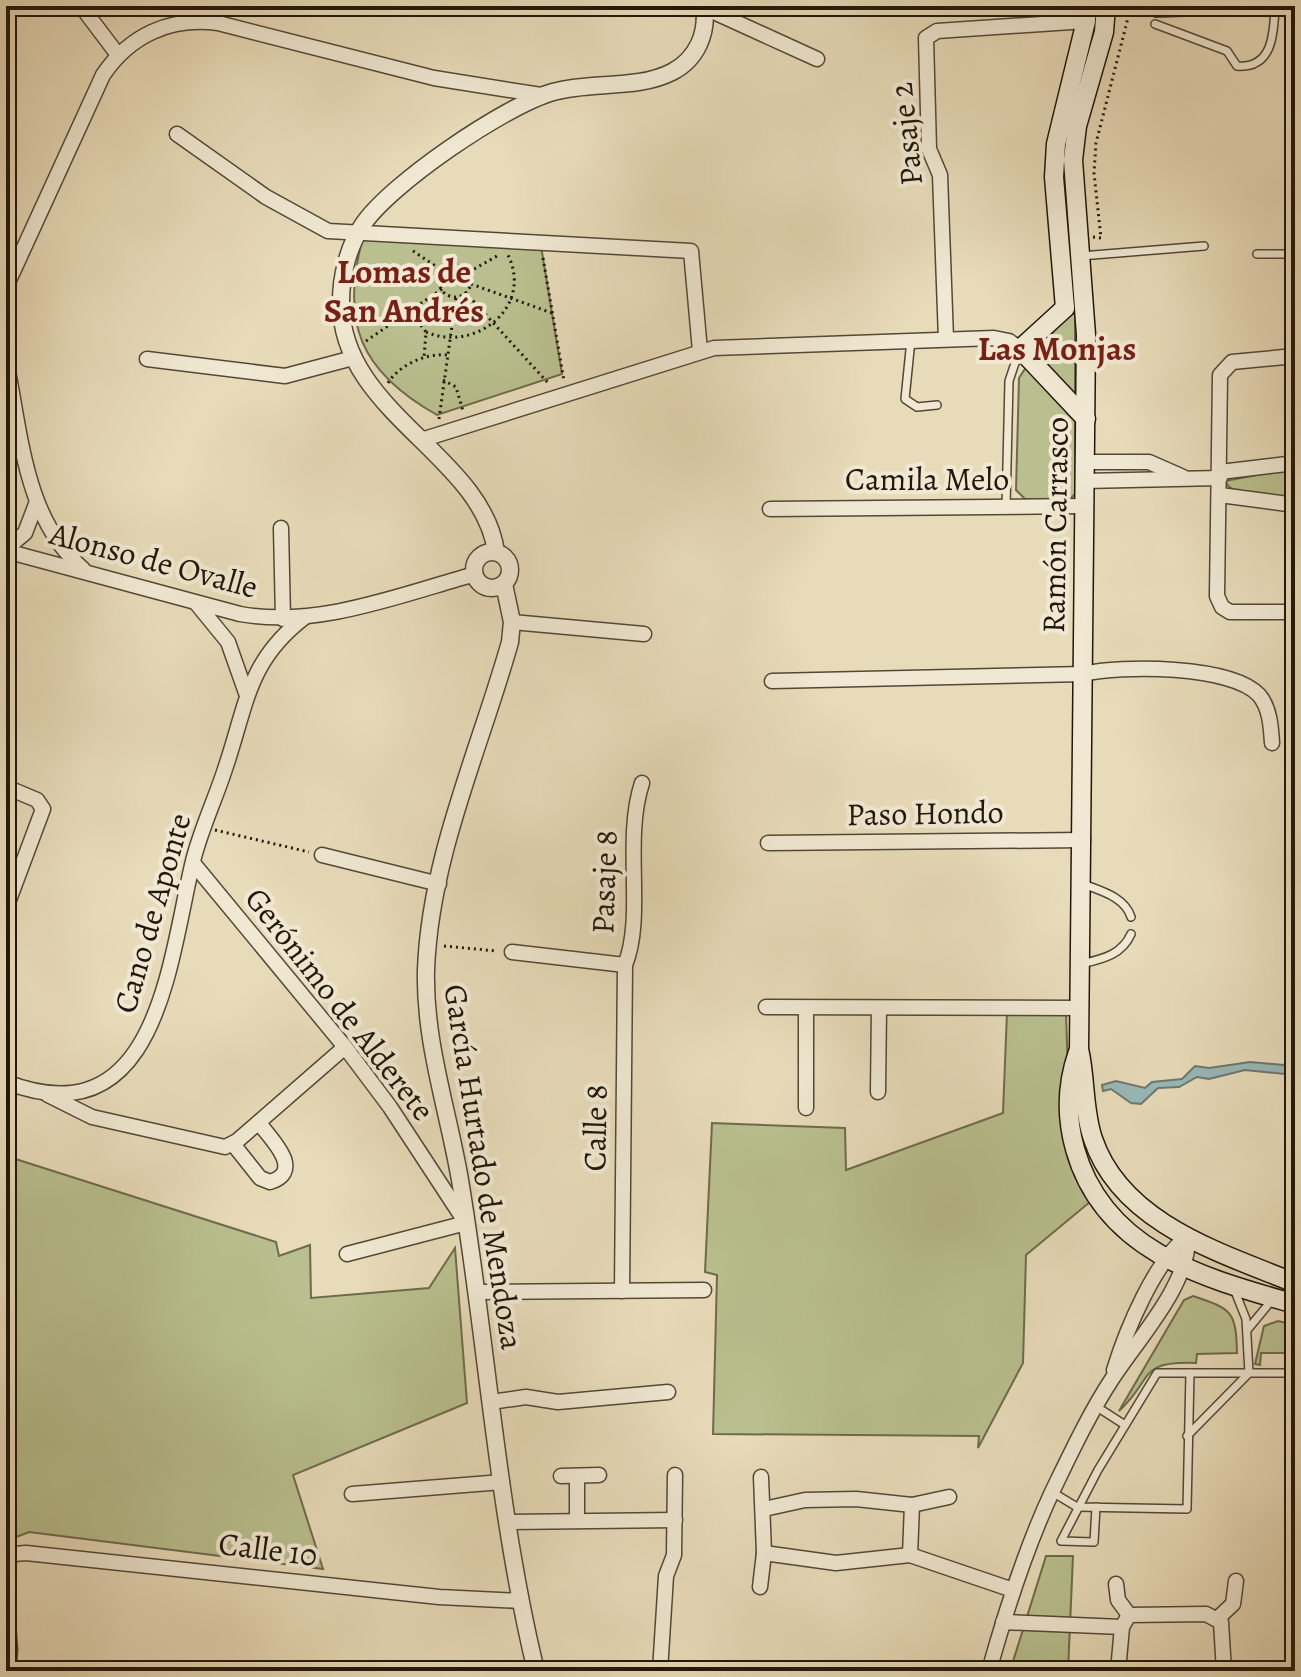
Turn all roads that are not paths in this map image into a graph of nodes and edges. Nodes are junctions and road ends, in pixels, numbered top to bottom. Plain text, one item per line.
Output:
1 (81, 6) edge
2 (1106, 6) edge
3 (704, 7) edge
4 (1275, 8) edge
5 (1156, 13) dead end
6 (1086, 14) edge
7 (1155, 24) dead end
8 (118, 55) junction
9 (817, 59) dead end
10 (541, 95) junction
11 (177, 134) dead end
12 (357, 235) junction
13 (1204, 246) dead end
14 (1257, 254) dead end
15 (1295, 254) edge
16 (1079, 257) junction
17 (6, 287) edge
18 (1065, 308) junction
19 (1085, 316) junction
20 (946, 339) junction
21 (911, 340) junction
22 (1020, 349) junction
23 (700, 351) junction
24 (1295, 356) edge
25 (353, 358) junction
26 (147, 359) dead end
27 (6, 361) edge
28 (937, 405) dead end
29 (1086, 419) junction
30 (421, 440) junction
31 (1085, 462) junction
32 (1295, 463) edge
33 (1220, 475) junction
34 (1183, 477) junction
35 (1084, 481) junction
36 (1220, 495) junction
37 (36, 503) junction
38 (1295, 505) edge
39 (1084, 506) junction
40 (1006, 507) junction
41 (770, 509) dead end
42 (281, 528) dead end
43 (6, 550) edge
44 (496, 552) junction
45 (86, 571) junction
46 (475, 574) junction
47 (504, 584) junction
48 (196, 603) junction
49 (1295, 612) edge
50 (305, 617) junction
51 (283, 619) junction
52 (512, 622) junction
53 (644, 634) dead end
54 (1083, 674) junction
55 (772, 681) dead end
56 (246, 693) junction
57 (1272, 743) dead end
58 (642, 783) dead end
59 (6, 787) edge
60 (1083, 840) junction
61 (768, 843) dead end
62 (322, 855) road end
63 (193, 863) junction
64 (439, 884) junction
65 (1083, 884) junction
66 (6, 908) edge
67 (1131, 917) dead end
68 (1131, 934) dead end
69 (512, 952) road end
70 (1081, 964) junction
71 (625, 965) junction
72 (766, 1007) dead end
73 (806, 1008) junction
74 (879, 1008) junction
75 (1080, 1008) junction
76 (345, 1047) junction
77 (1079, 1049) junction
78 (6, 1082) edge
79 (878, 1092) dead end
80 (48, 1095) junction
81 (806, 1108) dead end
82 (259, 1123) junction
83 (233, 1144) junction
84 (466, 1223) junction
85 (1188, 1236) junction
86 (347, 1254) dead end
87 (1166, 1259) junction
88 (1183, 1267) junction
89 (1295, 1283) edge
90 (1233, 1287) junction
91 (704, 1290) dead end
92 (622, 1291) junction
93 (476, 1292) junction
94 (1273, 1298) junction
95 (1295, 1304) edge
96 (1248, 1329) junction
97 (1190, 1373) junction
98 (1249, 1373) junction
99 (1295, 1373) edge
100 (1112, 1378) junction
101 (668, 1392) dead end
102 (491, 1402) junction
103 (1097, 1407) junction
104 (1125, 1425) junction
105 (1187, 1436) junction
106 (599, 1475) dead end
107 (675, 1475) dead end
108 (561, 1476) dead end
109 (577, 1476) junction
110 (761, 1477) dead end
111 (502, 1482) junction
112 (1052, 1492) junction
113 (352, 1494) dead end
114 (949, 1497) dead end
115 (912, 1505) junction
116 (1077, 1507) junction
117 (1096, 1507) junction
118 (764, 1509) junction
119 (675, 1520) junction
120 (577, 1521) junction
121 (509, 1522) junction
122 (764, 1553) junction
123 (910, 1555) junction
124 (8, 1560) edge
125 (1236, 1581) dead end
126 (1116, 1584) dead end
127 (760, 1587) dead end
128 (1013, 1590) junction
129 (6, 1600) edge
130 (521, 1601) junction
131 (1218, 1618) junction
132 (1126, 1621) junction
133 (1003, 1622) junction
134 (532, 1670) edge
135 (8, 1671) edge
136 (660, 1671) edge
137 (989, 1671) edge
138 (1118, 1671) edge
139 (1224, 1671) edge

1 - 8 street
2 - 16 main road, Ramón Carrasco
3 - 9 street
3 - 10 street
4 - 5 lane
4 - 7 lane
6 - 18 main road
6 - 20 street, Pasaje 2
8 - 10 street
8 - 17 street
10 - 12 street
11 - 12 street
12 - 23 street
12 - 25 street
13 - 16 lane
14 - 15 lane
16 - 19 main road, Ramón Carrasco
18 - 19 main road
18 - 22 main road
19 - 29 main road, Ramón Carrasco
20 - 21 street
20 - 22 street
21 - 23 street
21 - 28 lane
22 - 29 main road
22 - 40 lane
23 - 30 street
24 - 33 street
25 - 26 street
25 - 30 street
27 - 37 street
29 - 31 main road, Ramón Carrasco
30 - 44 street
31 - 34 street
31 - 35 main road, Ramón Carrasco
32 - 33 street
33 - 34 street
33 - 36 street
34 - 35 street
35 - 39 main road, Ramón Carrasco
36 - 38 street
36 - 49 street
37 - 43 street
37 - 45 street
39 - 40 street, Camila Melo
39 - 54 main road, Ramón Carrasco
40 - 41 street, Camila Melo
42 - 51 street
43 - 45 street, Alonso de Ovalle
44 - 46 street
44 - 47 street
45 - 48 street, Alonso de Ovalle
46 - 47 street
46 - 50 street, Alonso de Ovalle
47 - 52 street, García Hurtado de Mendoza
48 - 51 street, Alonso de Ovalle
48 - 56 street
50 - 51 street, Alonso de Ovalle
50 - 56 street, Cano de Aponte
52 - 53 street
52 - 64 street, García Hurtado de Mendoza
54 - 55 street
54 - 57 street
54 - 60 main road, Ramón Carrasco
56 - 63 street, Cano de Aponte
58 - 71 street, Pasaje 8
59 - 66 street
60 - 61 street, Paso Hondo
60 - 65 main road, Ramón Carrasco
62 - 64 street
63 - 76 street, Gerónimo de Alderete
63 - 80 street, Cano de Aponte
64 - 84 street, García Hurtado de Mendoza
65 - 67 lane
65 - 70 main road, Ramón Carrasco
68 - 70 lane
69 - 71 street, Pasaje 8
70 - 75 main road, Ramón Carrasco
71 - 92 street, Calle 8
72 - 73 street
73 - 74 street
73 - 81 street
74 - 75 street
74 - 79 street
75 - 77 main road, Ramón Carrasco
76 - 82 street
76 - 84 street, Gerónimo de Alderete
77 - 85 main road, Ramón Carrasco
77 - 87 main road, Ramón Carrasco
78 - 80 street, Cano de Aponte
80 - 83 street
82 - 83 street
82 - 83 street
84 - 86 street
84 - 93 street, García Hurtado de Mendoza
85 - 87 street
85 - 88 street
85 - 89 main road, Ramón Carrasco
87 - 88 main road, Ramón Carrasco
87 - 100 street
88 - 90 main road, Ramón Carrasco
88 - 100 street
90 - 94 main road, Ramón Carrasco
90 - 96 lane
91 - 92 street
92 - 93 street
93 - 102 street, García Hurtado de Mendoza
94 - 95 main road, Ramón Carrasco
94 - 96 lane
96 - 98 lane
97 - 98 lane
97 - 104 lane
97 - 105 lane
98 - 99 lane
98 - 105 lane
100 - 103 street
101 - 102 street
102 - 111 street, García Hurtado de Mendoza
103 - 104 lane
103 - 112 street
104 - 116 lane
105 - 117 lane
106 - 109 street
107 - 119 street
108 - 109 street
109 - 120 street
110 - 118 street
111 - 113 street
111 - 121 street, García Hurtado de Mendoza
112 - 116 lane
112 - 128 street
114 - 115 street
115 - 118 street
115 - 123 street
116 - 117 lane
116 - 117 lane
118 - 122 street
119 - 120 street
119 - 136 street
120 - 121 street
121 - 130 street, García Hurtado de Mendoza
122 - 123 street
122 - 127 street
123 - 128 street
124 - 130 street, Calle 10
125 - 131 street
126 - 132 street
128 - 133 street
129 - 135 street
130 - 134 street, García Hurtado de Mendoza
131 - 132 street
131 - 139 street
132 - 133 street
132 - 138 street
133 - 137 street

